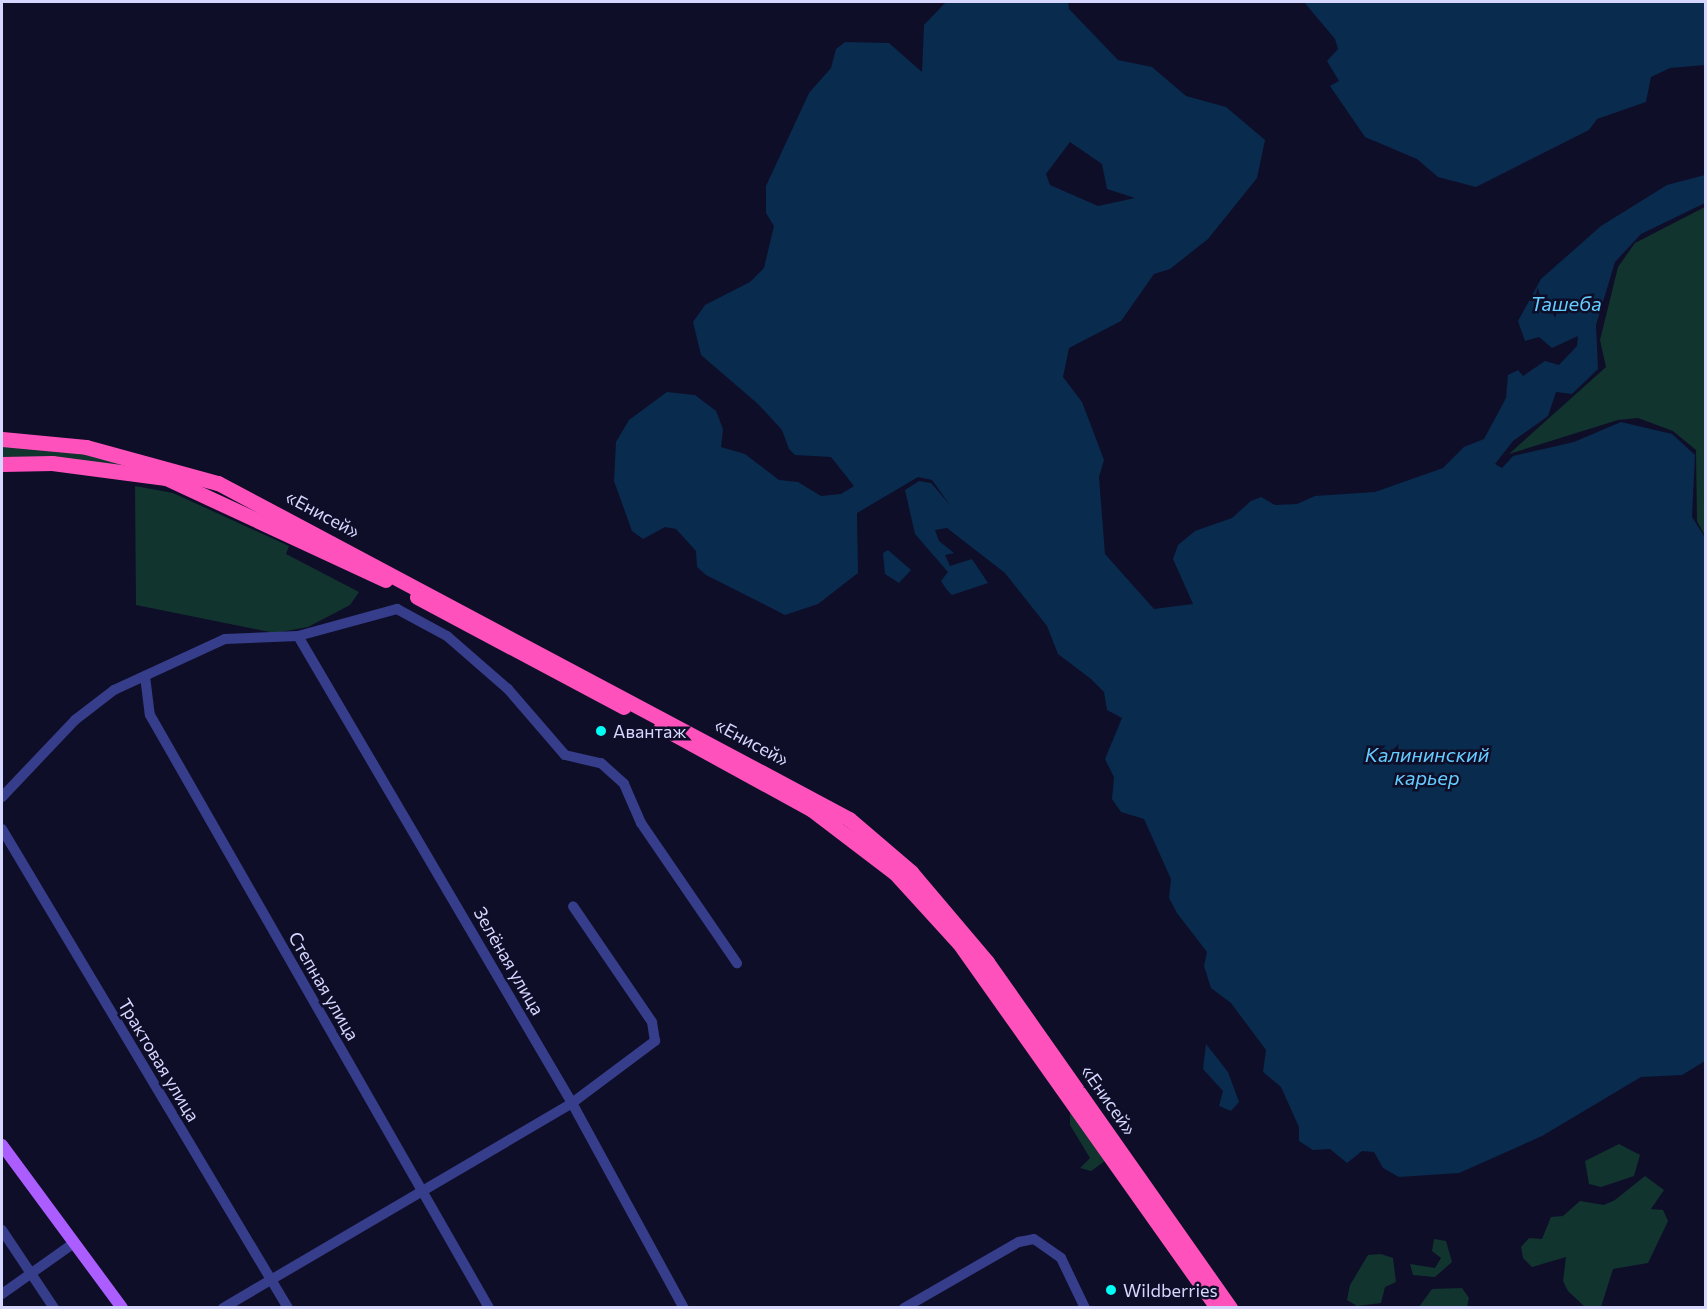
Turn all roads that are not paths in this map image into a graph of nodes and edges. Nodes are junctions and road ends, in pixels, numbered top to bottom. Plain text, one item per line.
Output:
1 (2, 439) edge
2 (2, 464) edge
3 (298, 636) junction
4 (145, 676) junction
5 (2, 797) edge
6 (2, 829) edge
7 (573, 906) dead end
8 (737, 963) dead end
9 (572, 1103) junction
10 (2, 1145) edge
11 (420, 1188) junction
12 (2, 1230) edge
13 (74, 1243) junction
14 (29, 1274) junction
15 (271, 1280) junction
16 (2, 1294) edge
17 (54, 1308) edge
18 (122, 1308) edge
19 (223, 1308) edge
20 (288, 1308) edge
21 (489, 1308) edge
22 (684, 1308) edge
23 (904, 1308) edge
24 (1085, 1308) edge
25 (1217, 1308) edge
26 (1230, 1308) edge

1 - 26 highway, «Енисей»
2 - 25 highway, «Енисей»
3 - 4 street
3 - 8 street
3 - 9 street, Зелёная улица
4 - 5 street
4 - 11 street, Степная улица
6 - 15 street, Трактовая улица
7 - 9 street
9 - 11 street
9 - 22 street, Зелёная улица
10 - 13 main road
11 - 15 street
11 - 21 street, Степная улица
12 - 14 street
13 - 14 street
13 - 18 main road
14 - 16 street
14 - 17 street
15 - 19 street
15 - 20 street, Трактовая улица
23 - 24 street

